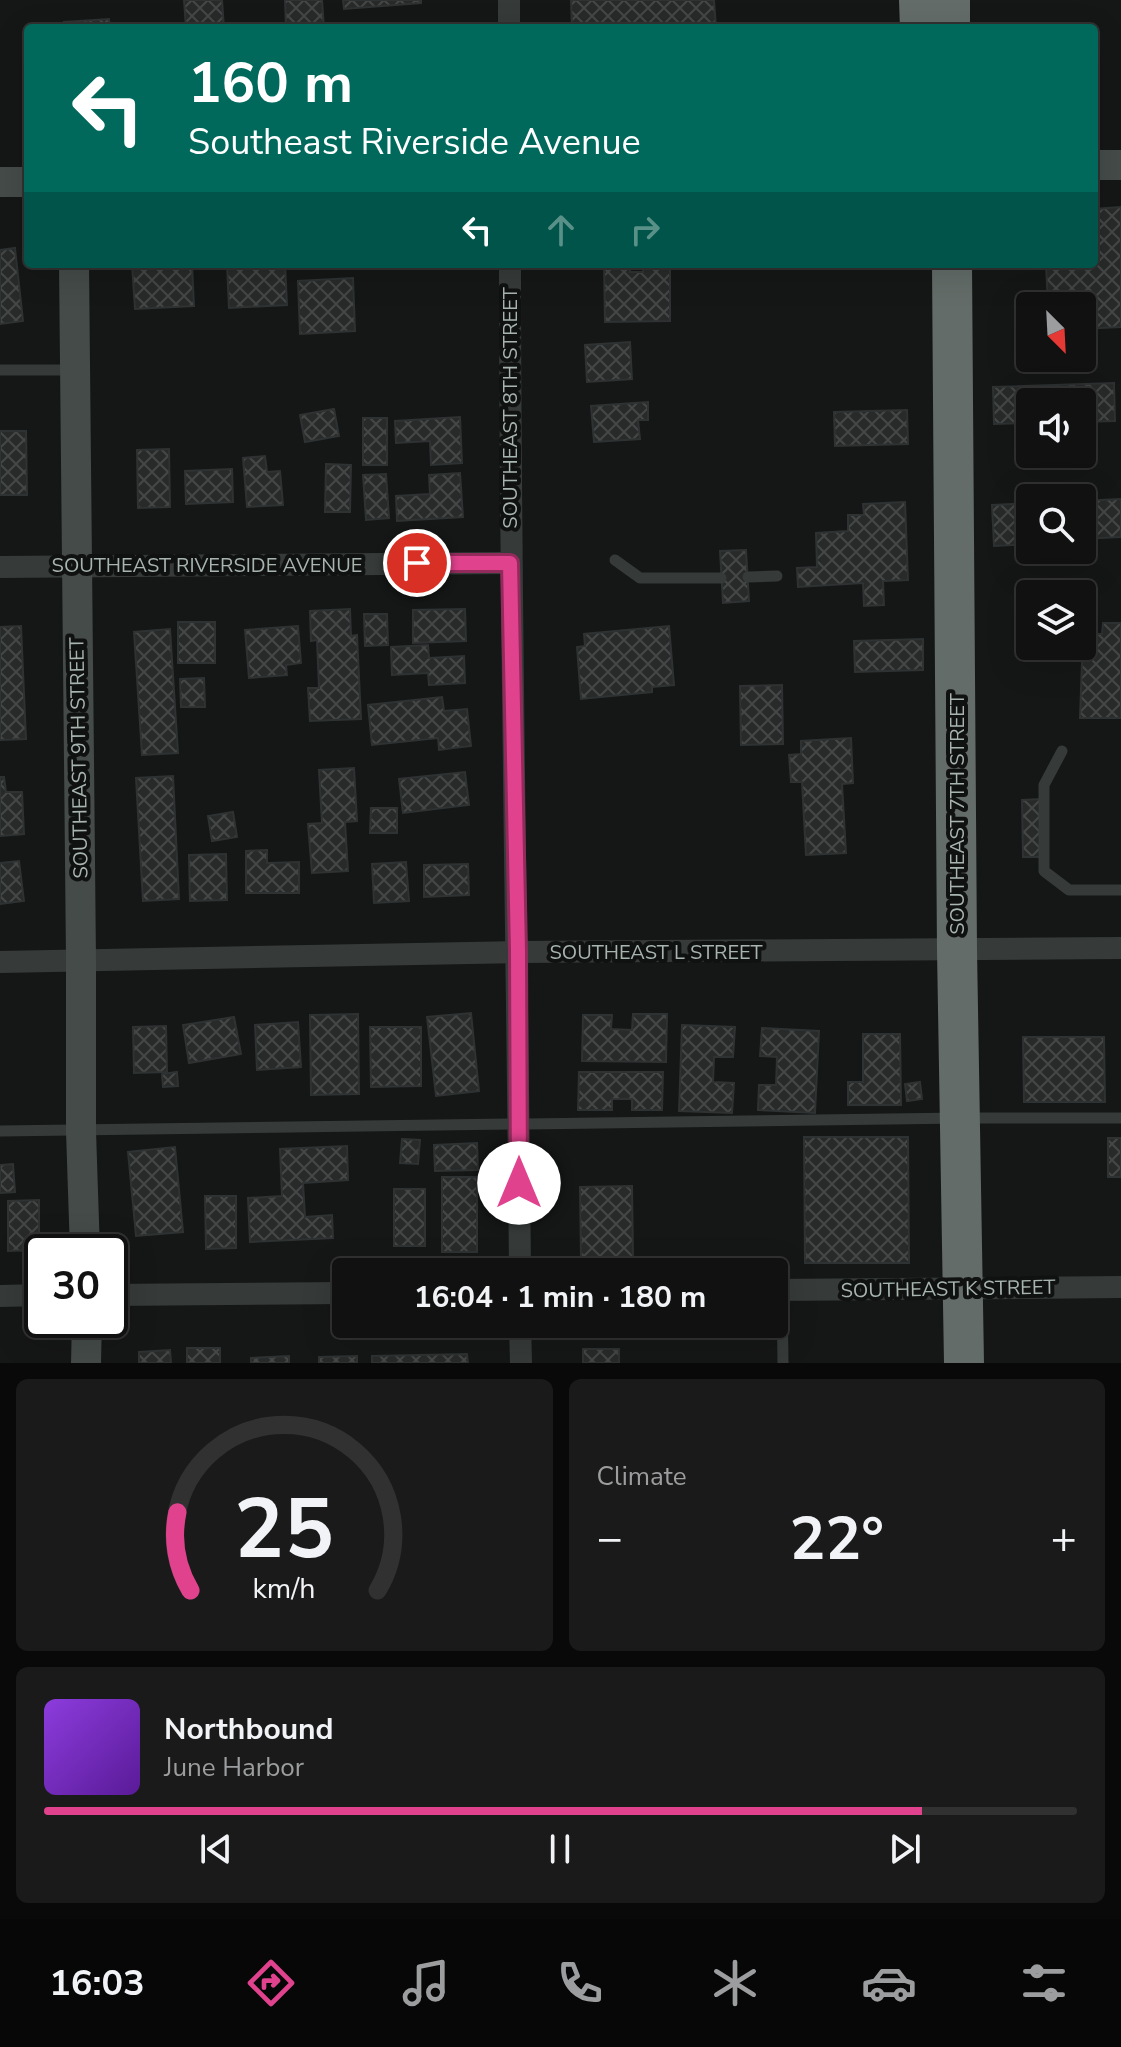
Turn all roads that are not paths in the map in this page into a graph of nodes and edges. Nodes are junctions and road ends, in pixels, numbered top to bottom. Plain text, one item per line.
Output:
1 (509, 0) edge
2 (919, 0) edge
3 (950, 0) edge
4 (509, 24) edge
5 (920, 24) edge
6 (950, 24) edge
7 (1098, 165) edge
8 (1121, 165) edge
9 (0, 182) edge
10 (24, 182) edge
11 (74, 268) edge
12 (510, 268) edge
13 (952, 268) edge
14 (0, 370) edge
15 (75, 370) junction
16 (615, 560) dead end
17 (510, 563) junction
18 (77, 566) junction
19 (0, 567) edge
20 (777, 576) dead end
21 (748, 577) dead end
22 (721, 578) dead end
23 (1062, 751) dead end
24 (1121, 890) edge
25 (1121, 948) edge
26 (957, 950) junction
27 (518, 952) junction
28 (81, 960) junction
29 (0, 962) edge
30 (961, 1118) junction
31 (1121, 1118) edge
32 (519, 1124) junction
33 (0, 1131) edge
34 (81, 1131) junction
35 (84, 1234) edge
36 (520, 1258) edge
37 (1121, 1287) edge
38 (964, 1289) junction
39 (788, 1290) edge
40 (332, 1293) edge
41 (24, 1295) edge
42 (128, 1295) edge
43 (0, 1296) edge
44 (87, 1338) edge
45 (520, 1338) edge
46 (781, 1338) edge
47 (86, 1363) edge
48 (521, 1363) edge
49 (783, 1363) edge
50 (964, 1363) edge

1 - 4 street
2 - 5 highway
3 - 6 highway
7 - 8 street
9 - 10 street
11 - 15 street, SOUTHEAST 9TH STREET
12 - 17 street, SOUTHEAST 8TH STREET
13 - 26 highway, SOUTHEAST 7TH STREET
14 - 15 lane
15 - 18 street, SOUTHEAST 9TH STREET
16 - 22 lane
17 - 18 street, SOUTHEAST RIVERSIDE AVENUE
17 - 27 street, SOUTHEAST 8TH STREET
18 - 19 street, SOUTHEAST RIVERSIDE AVENUE
18 - 28 street, SOUTHEAST 9TH STREET
20 - 21 lane
23 - 24 lane
25 - 26 street, SOUTHEAST L STREET
26 - 27 street, SOUTHEAST L STREET
26 - 30 highway, SOUTHEAST 7TH STREET
27 - 28 street, SOUTHEAST L STREET
27 - 32 street, SOUTHEAST 8TH STREET
28 - 29 street, SOUTHEAST L STREET
28 - 34 street, SOUTHEAST 9TH STREET
30 - 31 lane
30 - 32 lane
30 - 38 highway, SOUTHEAST 7TH STREET
32 - 34 lane
32 - 36 street, SOUTHEAST 8TH STREET
33 - 34 lane
34 - 35 street, SOUTHEAST 9TH STREET
37 - 38 street, SOUTHEAST K STREET
38 - 39 street, SOUTHEAST K STREET
38 - 50 highway, SOUTHEAST 7TH STREET
40 - 42 street
41 - 43 street
44 - 47 street
45 - 48 street
46 - 49 lane

